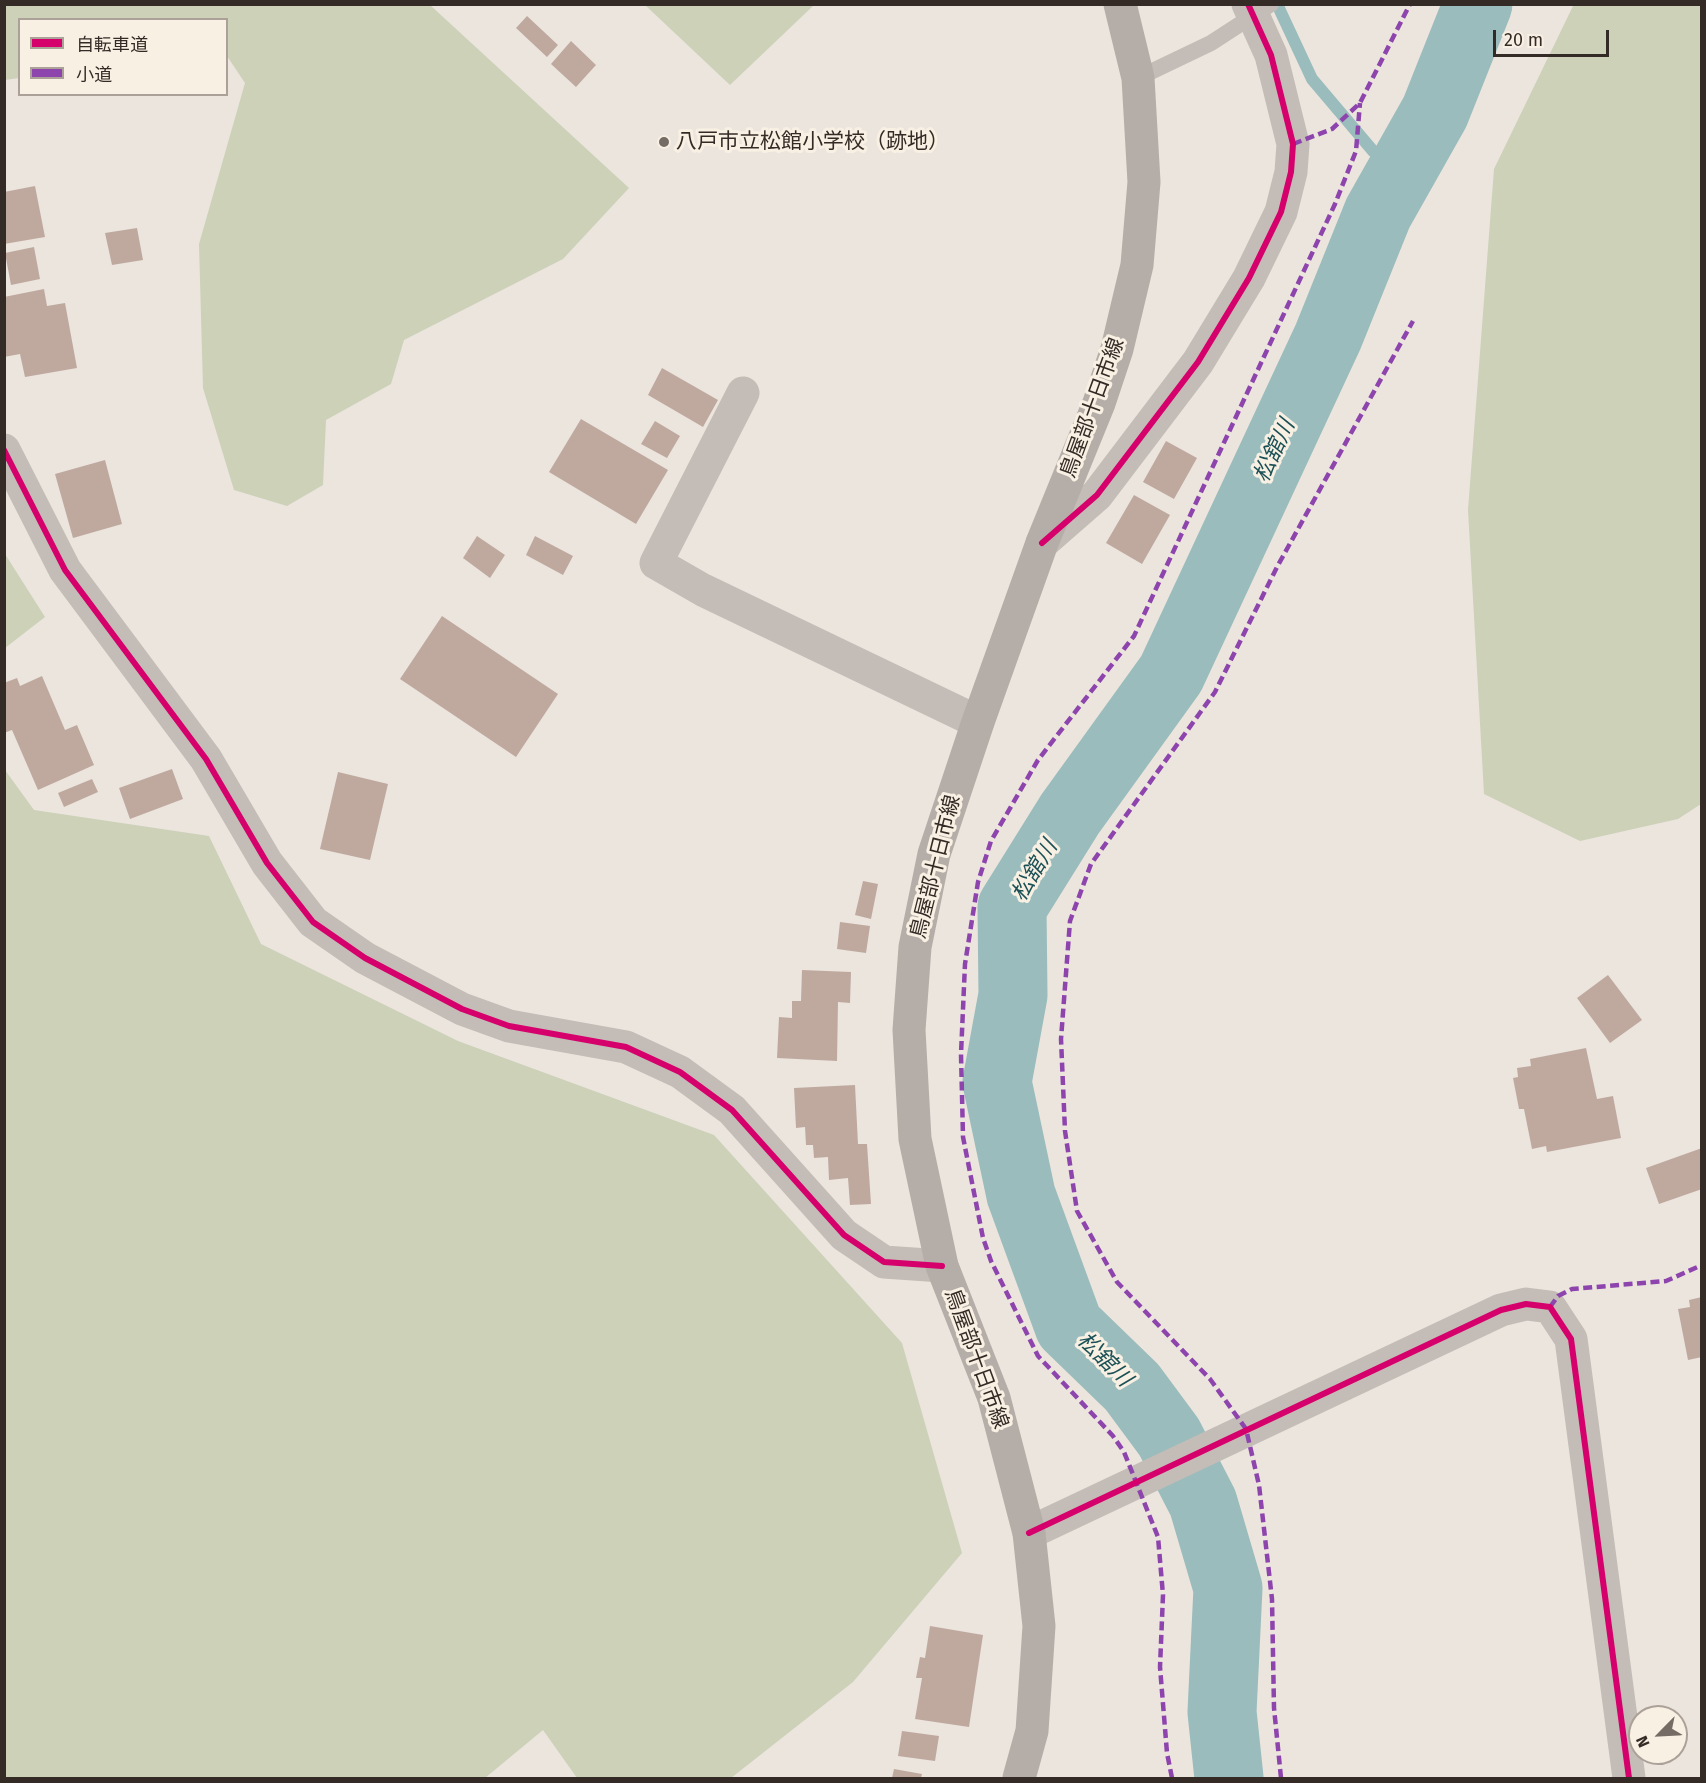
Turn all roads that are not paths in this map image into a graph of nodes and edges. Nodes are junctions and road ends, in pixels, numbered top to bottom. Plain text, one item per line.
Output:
1 (1119, 4) edge
2 (1258, 8) edge
3 (1138, 78) junction
4 (743, 393) dead end
5 (4, 450) edge
6 (1042, 543) junction
7 (978, 722) junction
8 (942, 1266) junction
9 (1029, 1533) junction
10 (1019, 1779) edge
11 (1629, 1779) edge

1 - 3 main road, 鳥屋部十日市線
2 - 3 lane
2 - 6 street
3 - 6 main road, 鳥屋部十日市線
4 - 7 street
5 - 8 street
6 - 7 main road, 鳥屋部十日市線
7 - 8 main road, 鳥屋部十日市線
8 - 9 main road, 鳥屋部十日市線
9 - 10 main road, 鳥屋部十日市線
9 - 11 street

